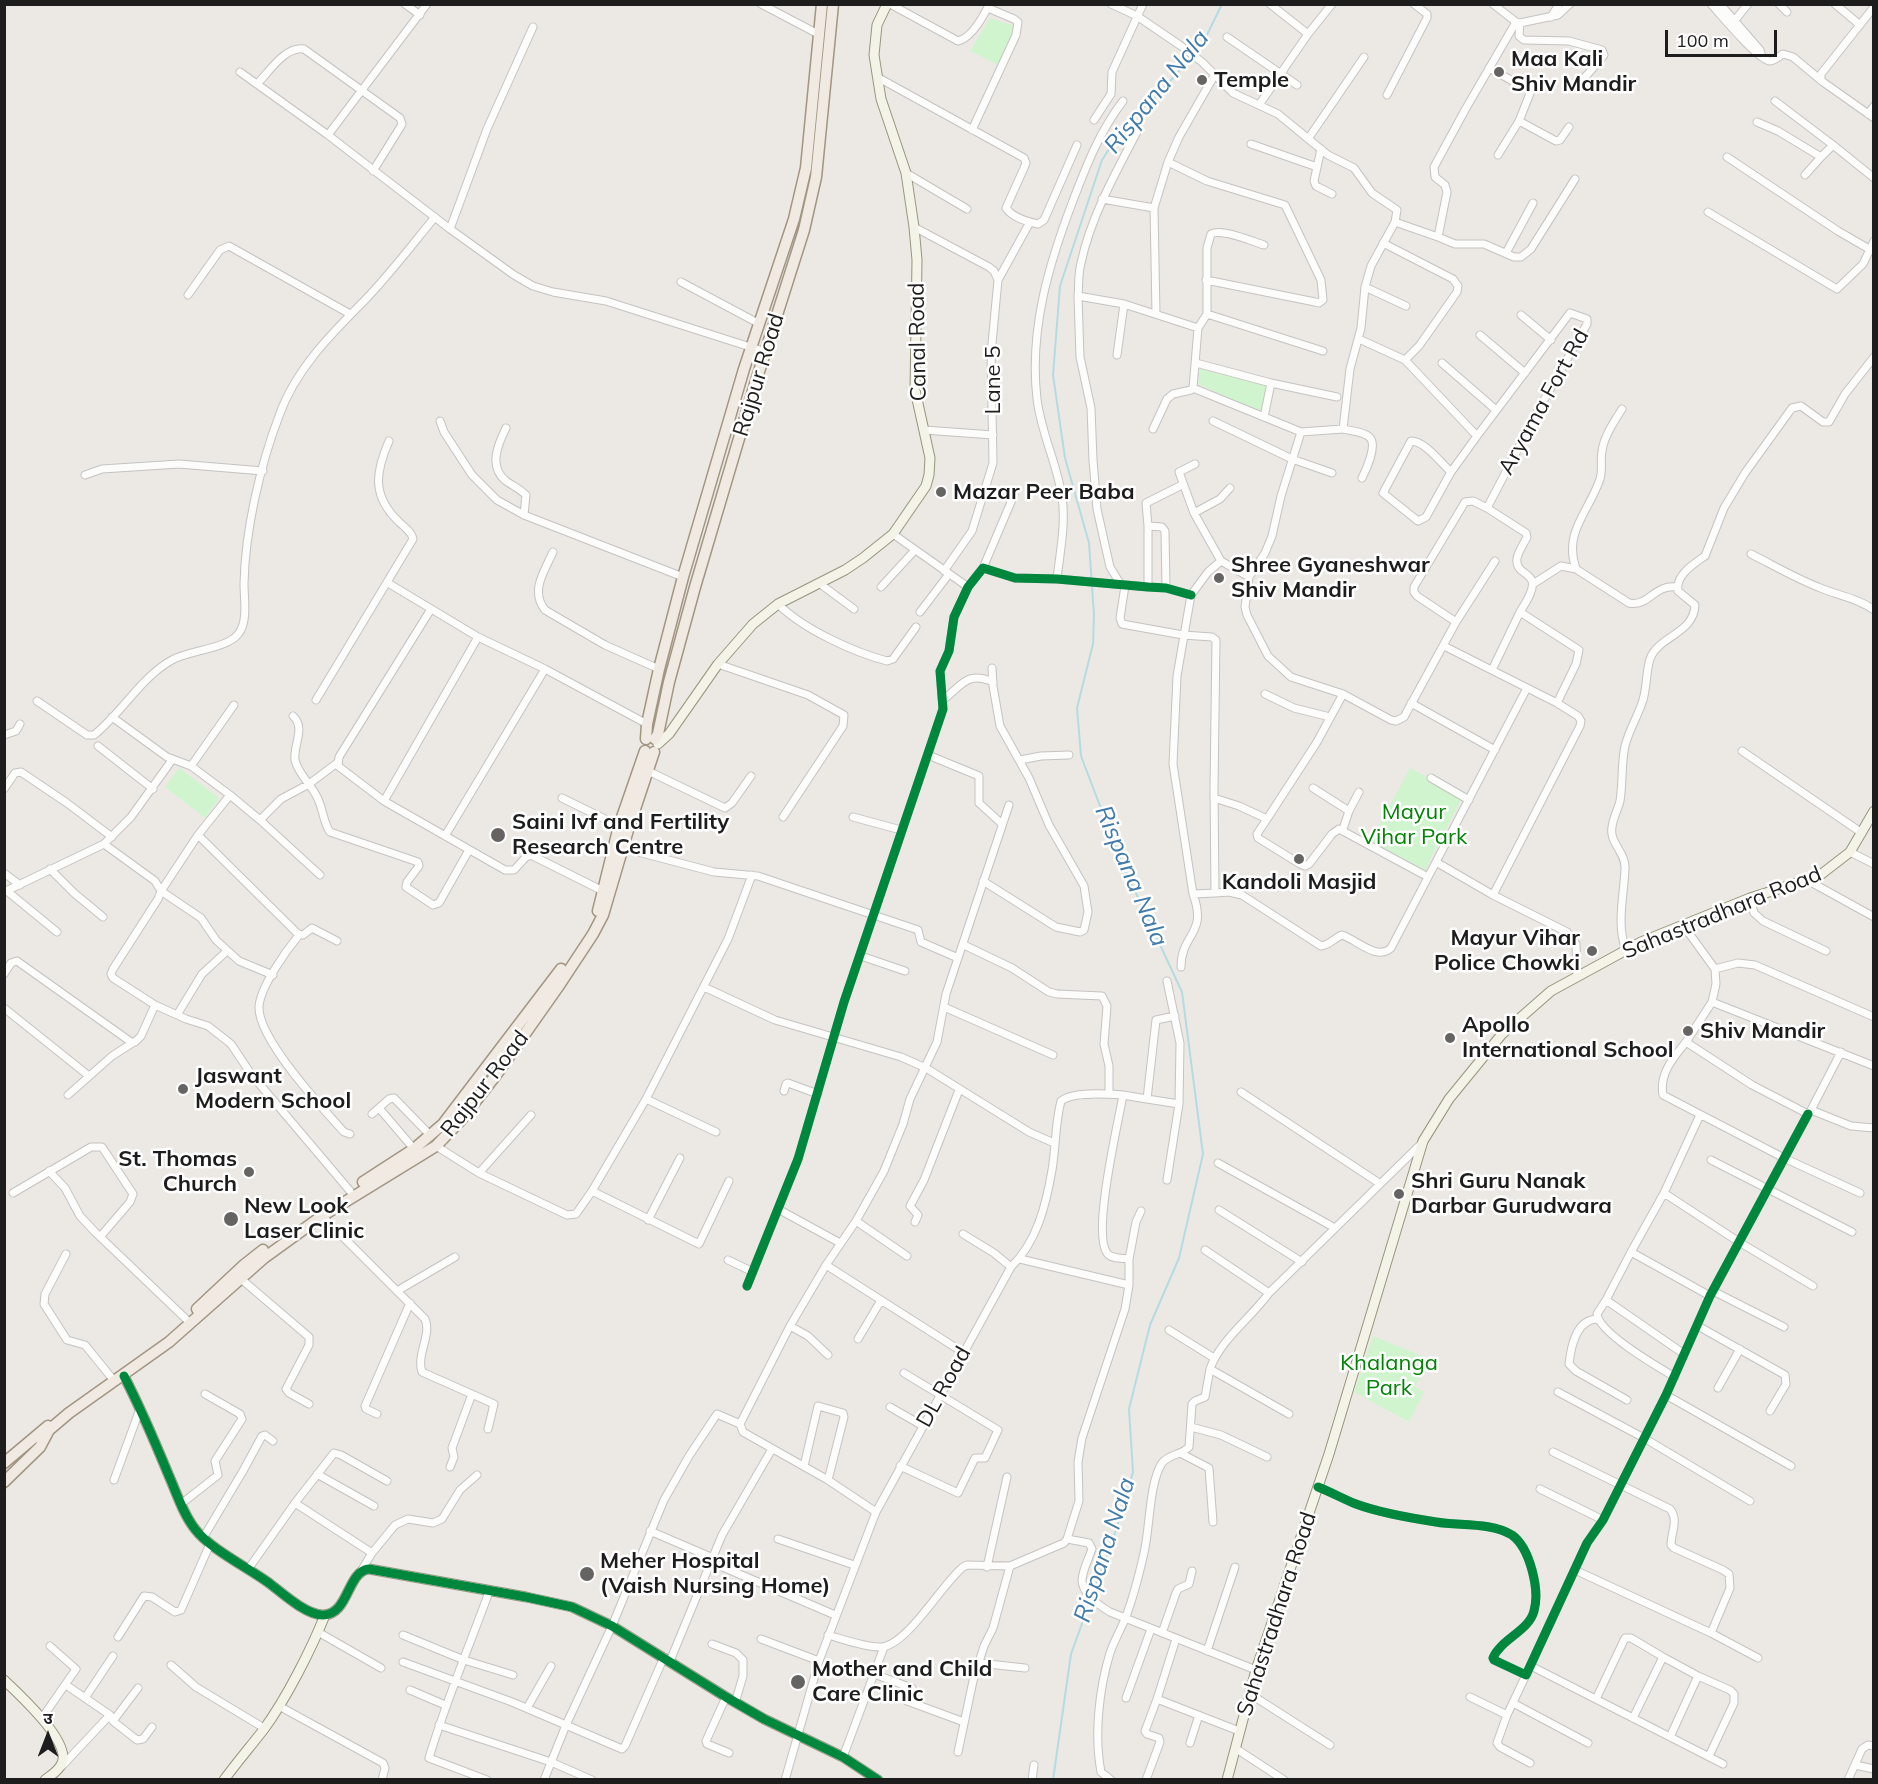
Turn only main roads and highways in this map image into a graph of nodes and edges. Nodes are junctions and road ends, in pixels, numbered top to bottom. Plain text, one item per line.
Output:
1 (822, 4) edge
2 (833, 4) edge
3 (652, 745) junction
4 (6, 1461) edge
5 (9, 1477) edge

1 - 3 main road, Rajpur Road
2 - 3 main road, Rajpur Road
3 - 4 main road, Rajpur Road
3 - 5 main road, Rajpur Road
4 - 5 main road

